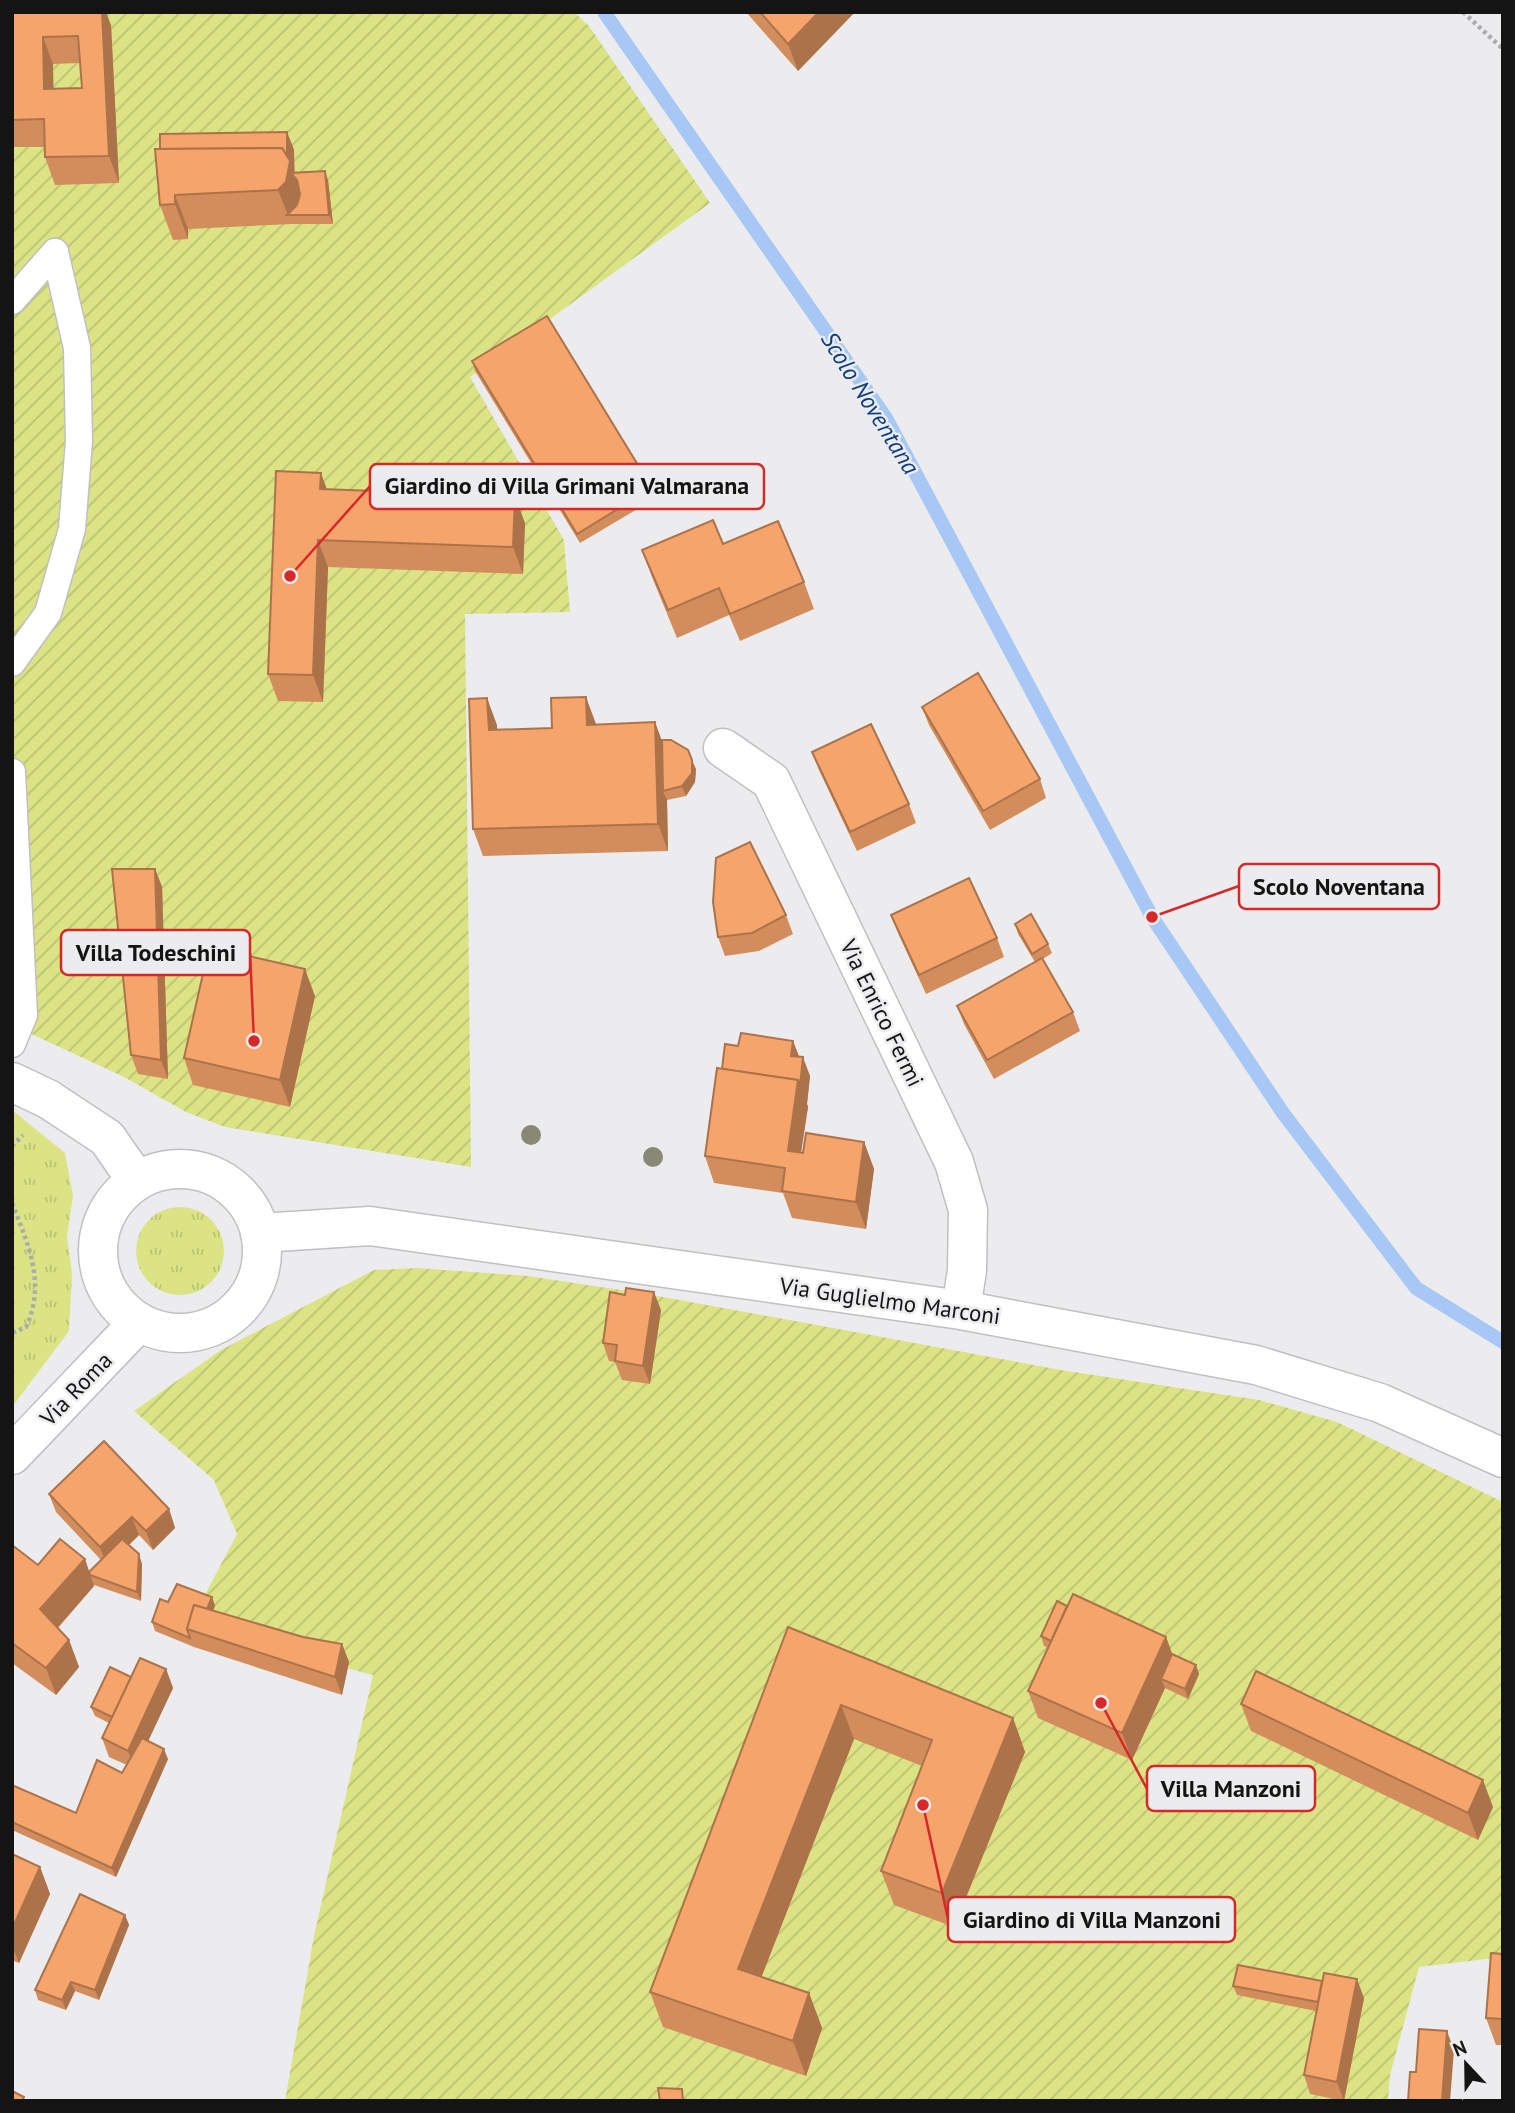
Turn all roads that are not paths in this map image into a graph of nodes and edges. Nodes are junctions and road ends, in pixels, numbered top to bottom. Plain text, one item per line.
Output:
1 (12, 301) edge
2 (12, 663) edge
3 (723, 748) dead end
4 (12, 772) edge
5 (12, 1044) edge
6 (12, 1082) edge
7 (137, 1181) junction
8 (260, 1233) junction
9 (961, 1310) junction
10 (139, 1322) junction
11 (12, 1455) edge
12 (1503, 1458) edge

1 - 2 lane
3 - 9 street, Via Enrico Fermi
4 - 5 lane
6 - 7 street
7 - 8 street
7 - 10 street
8 - 9 street, Via Guglielmo Marconi
8 - 10 street
9 - 12 street, Via Guglielmo Marconi
10 - 11 street, Via Roma

